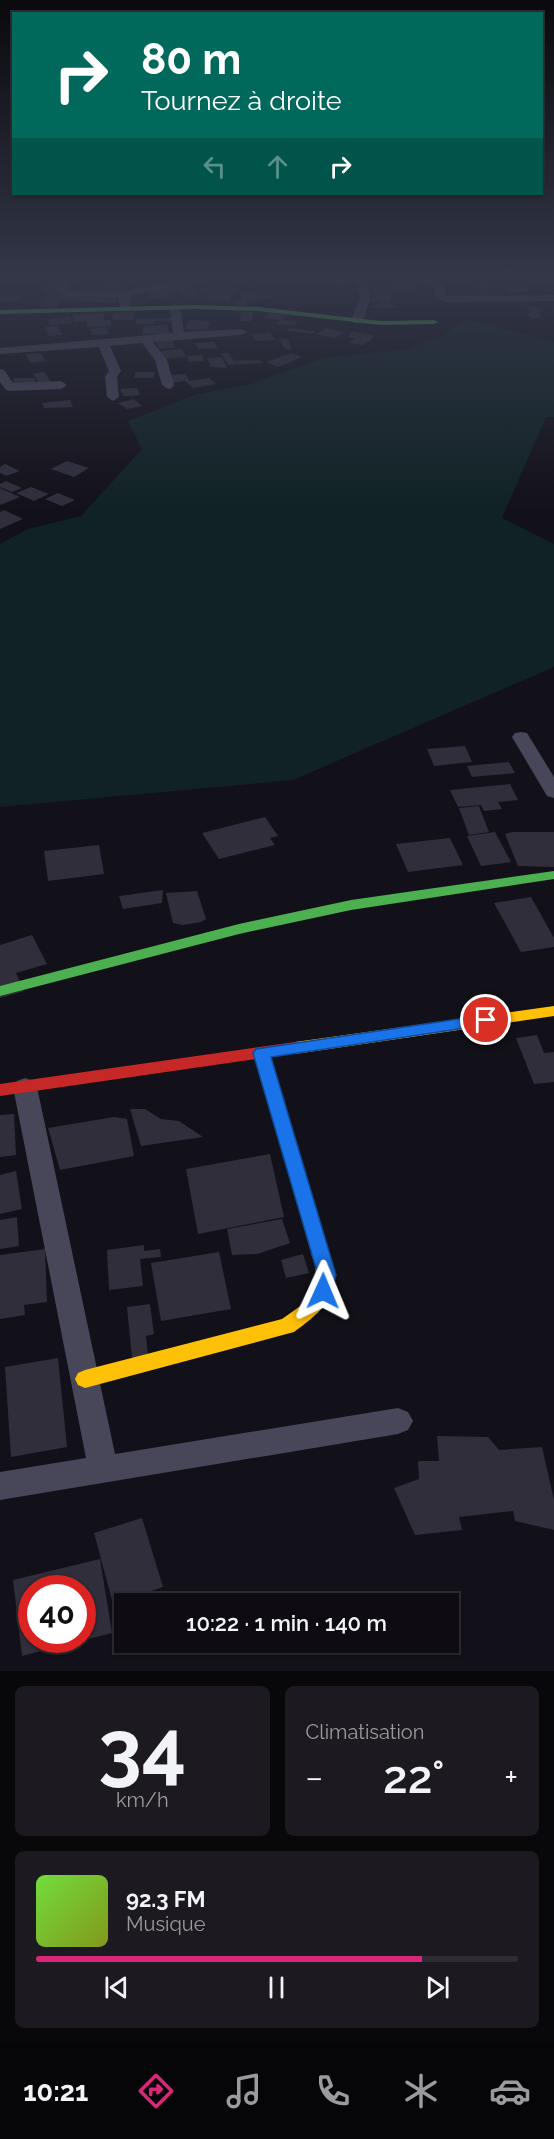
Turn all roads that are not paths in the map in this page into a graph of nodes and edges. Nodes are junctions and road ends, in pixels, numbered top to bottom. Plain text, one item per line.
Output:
1 (109, 357) edge
2 (159, 357) edge
3 (0, 373) edge
4 (61, 385) dead end
5 (168, 385) dead end
6 (5, 389) edge
7 (112, 398) dead end
8 (521, 737) dead end
9 (554, 792) edge
10 (554, 875) edge
11 (0, 991) edge
12 (554, 1011) edge
13 (261, 1053) junction
14 (12, 1088) edge
15 (84, 1379) junction
16 (398, 1421) dead end
17 (103, 1469) junction
18 (0, 1485) edge

1 - 7 street
2 - 5 street
3 - 6 street
4 - 6 street
8 - 9 street
10 - 11 street
12 - 13 street
13 - 14 street
13 - 15 street
14 - 15 street
15 - 17 street
16 - 17 street
17 - 18 street

